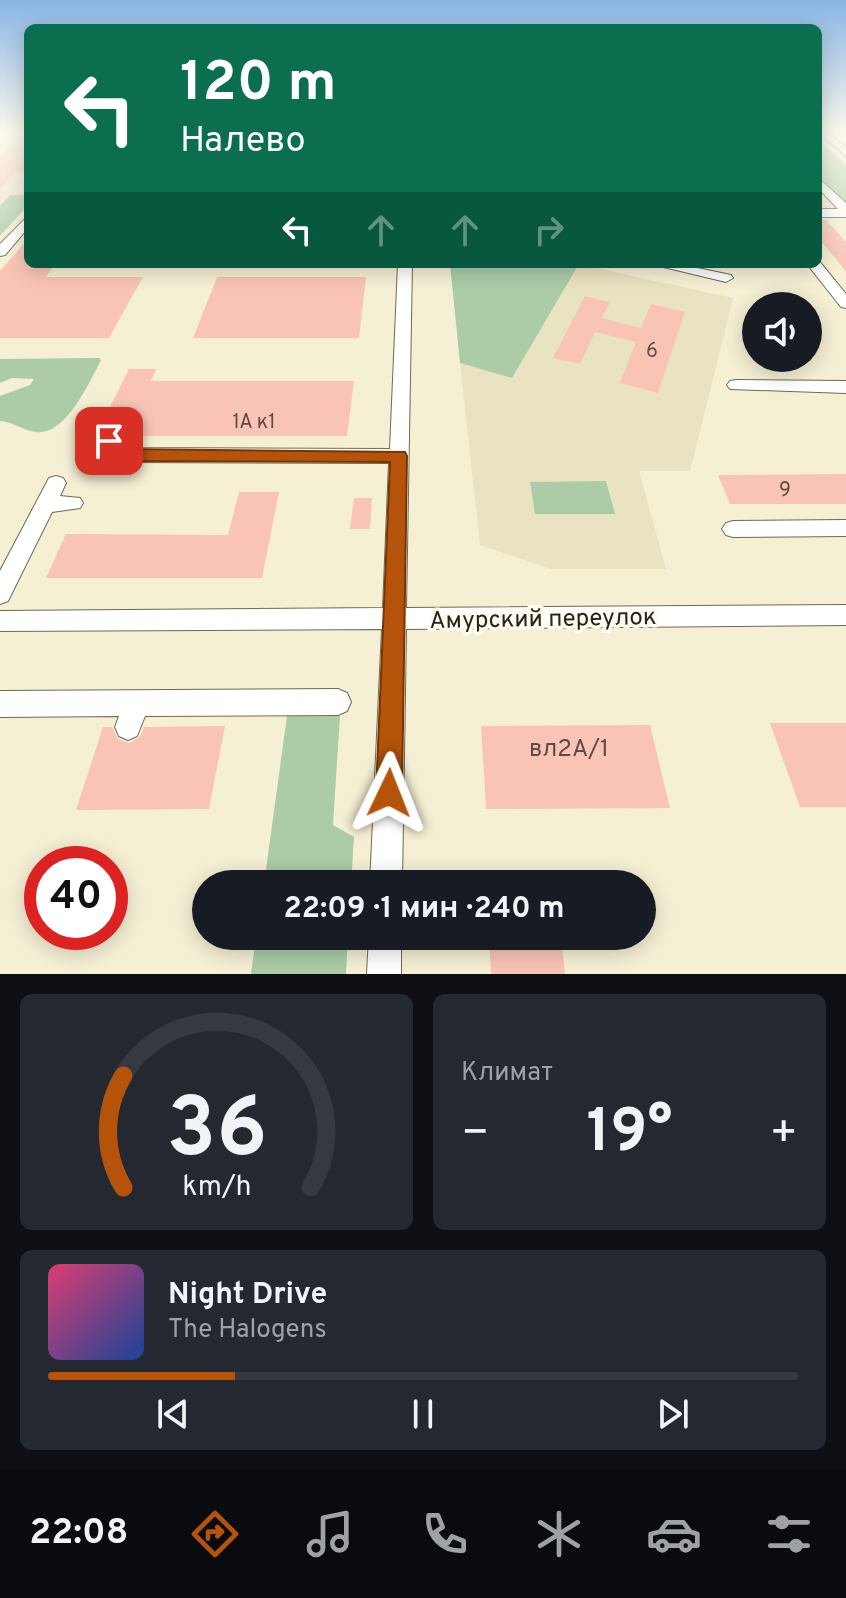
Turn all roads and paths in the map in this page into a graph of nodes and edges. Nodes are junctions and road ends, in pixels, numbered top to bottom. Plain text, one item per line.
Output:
1 (822, 185) edge
2 (846, 211) edge
3 (822, 213) edge
4 (24, 226) edge
5 (3, 258) edge
6 (405, 268) edge
7 (677, 268) edge
8 (817, 268) edge
9 (726, 278) dead end
10 (846, 304) edge
11 (736, 385) dead end
12 (846, 387) edge
13 (111, 436) dead end
14 (399, 456) junction
15 (56, 483) dead end
16 (73, 503) dead end
17 (46, 504) junction
18 (846, 528) edge
19 (733, 529) dead end
20 (11, 553) edge
21 (0, 594) edge
22 (846, 615) edge
23 (394, 620) junction
24 (0, 621) edge
25 (338, 702) dead end
26 (0, 704) edge
27 (386, 870) edge
28 (385, 950) edge
29 (384, 974) edge

1 - 2 street
2 - 3 street
4 - 5 street
6 - 14 street
7 - 9 street
8 - 10 street
11 - 12 street
13 - 14 street
14 - 23 street
15 - 17 street
16 - 17 street
17 - 20 street
18 - 19 street
20 - 21 street
22 - 23 street, Амурский переулок
23 - 24 street, Амурский переулок
23 - 27 street
25 - 26 street
28 - 29 street

